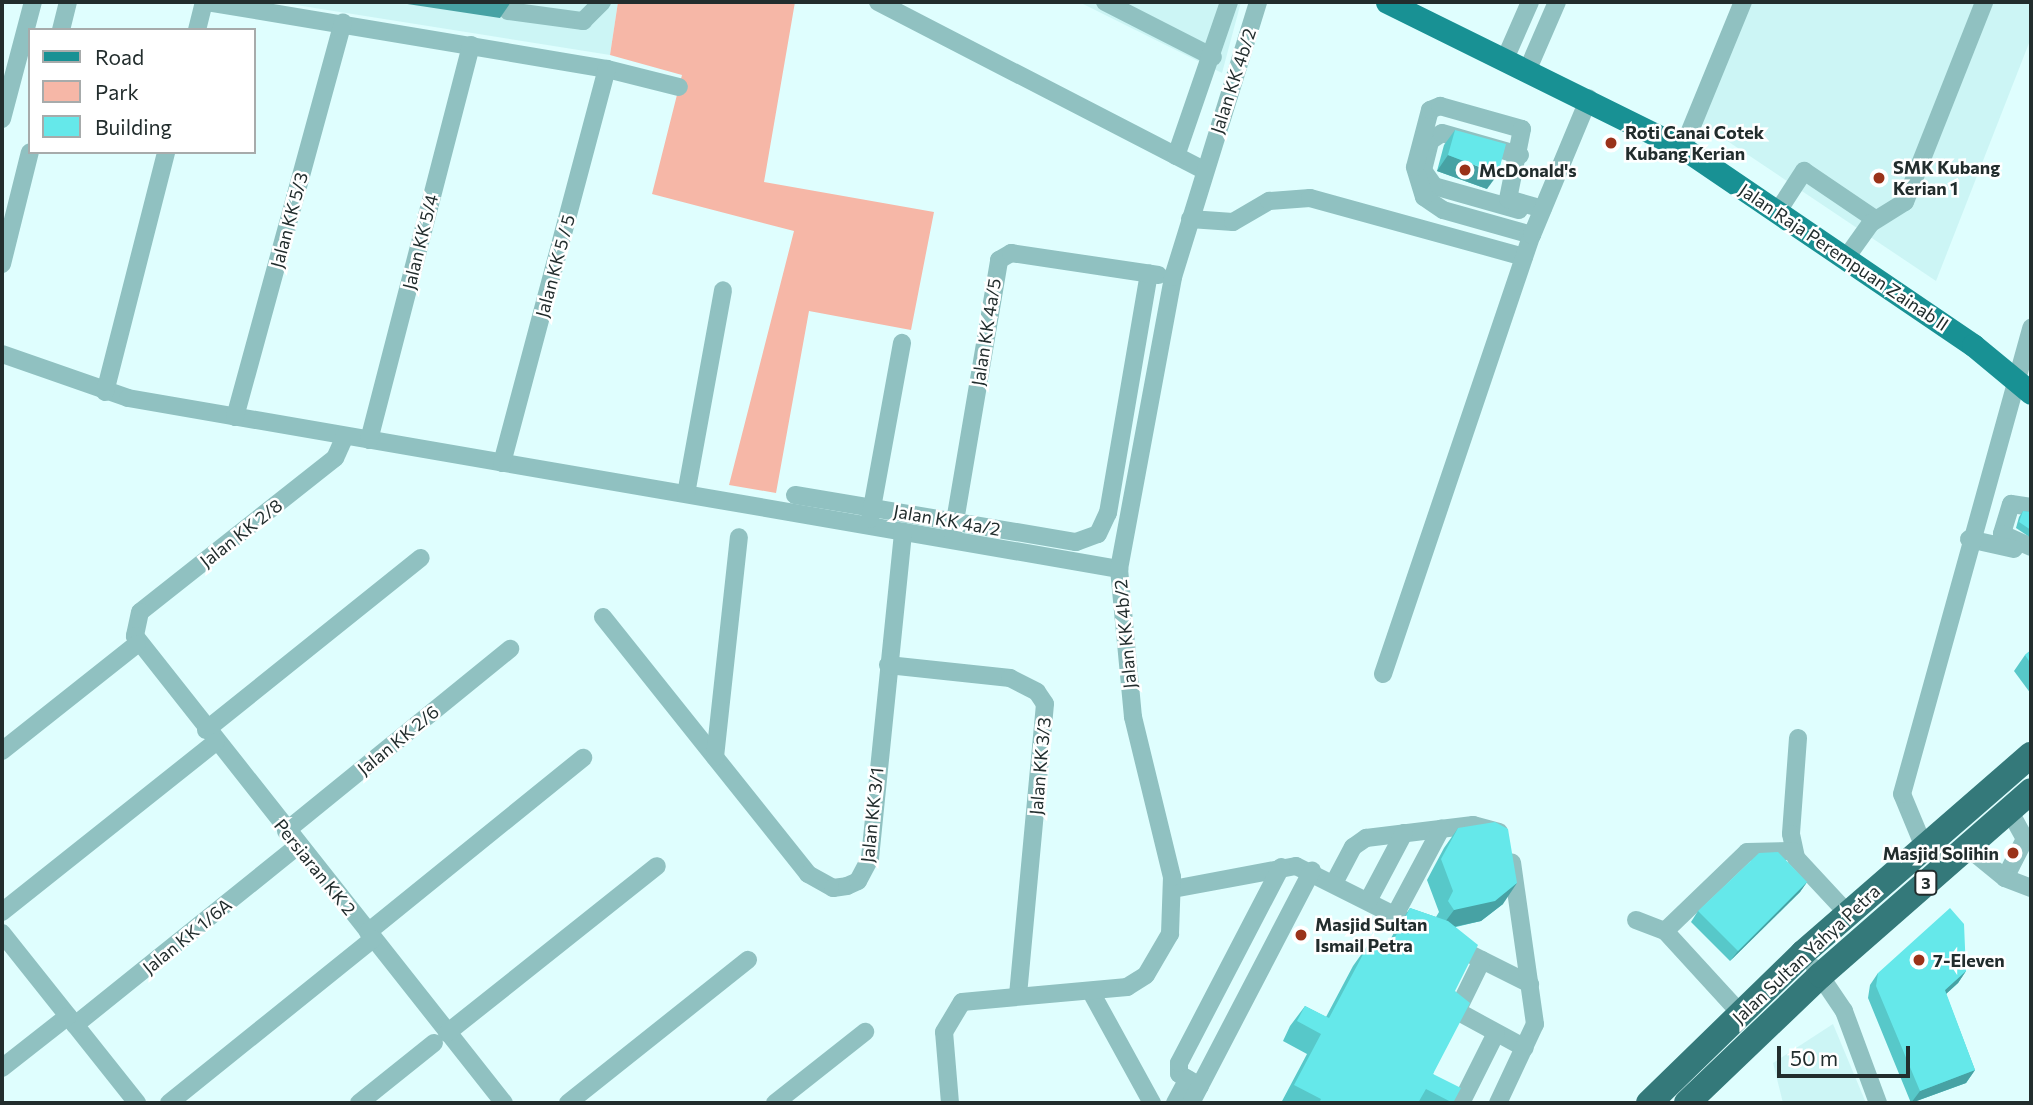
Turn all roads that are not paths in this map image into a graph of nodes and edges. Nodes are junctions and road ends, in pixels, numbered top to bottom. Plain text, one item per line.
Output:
1 (33, 2) edge
2 (68, 2) edge
3 (206, 2) edge
4 (602, 2) edge
5 (878, 2) edge
6 (1105, 2) edge
7 (1229, 2) edge
8 (1258, 2) edge
9 (1387, 2) edge
10 (1530, 2) edge
11 (1557, 2) edge
12 (1743, 2) edge
13 (1984, 2) edge
14 (508, 11) dead end
15 (343, 22) junction
16 (62, 28) edge
17 (198, 28) edge
18 (471, 45) junction
19 (1213, 57) junction
20 (1505, 58) junction
21 (8, 68) edge
22 (607, 69) junction
23 (1528, 69) junction
24 (679, 87) dead end
25 (1588, 98) junction
26 (2, 119) edge
27 (1684, 148) junction
28 (30, 154) edge
29 (165, 154) edge
30 (1520, 155) junction
31 (1176, 156) junction
32 (1205, 171) junction
33 (1778, 211) junction
34 (1505, 212) junction
35 (1189, 219) junction
36 (1875, 219) junction
37 (1537, 221) junction
38 (1524, 257) junction
39 (1846, 258) junction
40 (2, 264) edge
41 (1149, 273) junction
42 (1173, 277) junction
43 (723, 290) dead end
44 (2031, 328) edge
45 (902, 344) dead end
46 (2, 354) edge
47 (2023, 386) edge
48 (105, 392) junction
49 (235, 417) junction
50 (345, 436) junction
51 (369, 440) junction
52 (502, 463) junction
53 (686, 494) junction
54 (795, 495) dead end
55 (872, 507) junction
56 (2031, 507) edge
57 (955, 521) junction
58 (869, 526) junction
59 (903, 532) junction
60 (1098, 534) junction
61 (739, 537) dead end
62 (1969, 539) junction
63 (952, 540) junction
64 (2031, 549) edge
65 (421, 558) dead end
66 (1120, 563) junction
67 (603, 617) dead end
68 (136, 636) junction
69 (510, 649) dead end
70 (888, 665) junction
71 (1383, 674) dead end
72 (211, 736) junction
73 (1798, 738) dead end
74 (2, 751) edge
75 (2031, 755) edge
76 (715, 757) junction
77 (583, 758) dead end
78 (2031, 791) edge
79 (2009, 810) junction
80 (1441, 829) junction
81 (286, 831) junction
82 (1404, 833) junction
83 (298, 846) junction
84 (1924, 847) junction
85 (1967, 847) junction
86 (1794, 851) junction
87 (657, 866) dead end
88 (1281, 867) junction
89 (1312, 871) junction
90 (2005, 878) junction
91 (1334, 883) junction
92 (2031, 888) edge
93 (1173, 889) junction
94 (1368, 901) junction
95 (2, 912) edge
96 (1848, 914) junction
97 (1395, 915) junction
98 (1636, 920) dead end
99 (1665, 931) junction
100 (1428, 932) edge
101 (2, 933) edge
102 (370, 936) junction
103 (1454, 945) edge
104 (1804, 953) junction
105 (748, 960) dead end
106 (1482, 960) junction
107 (1821, 975) junction
108 (1530, 984) junction
109 (1091, 992) junction
110 (1018, 995) junction
111 (1741, 1014) junction
112 (71, 1021) junction
113 (865, 1032) dead end
114 (1496, 1033) junction
115 (441, 1038) junction
116 (1525, 1048) junction
117 (2, 1068) edge
118 (1194, 1083) junction
119 (136, 1103) edge
120 (169, 1103) edge
121 (359, 1103) edge
122 (504, 1103) edge
123 (568, 1103) edge
124 (775, 1103) edge
125 (950, 1103) edge
126 (1152, 1103) edge
127 (1175, 1103) edge
128 (1191, 1103) edge
129 (1461, 1103) edge
130 (1498, 1103) edge
131 (1649, 1103) edge
132 (1687, 1103) edge
133 (1878, 1103) edge

1 - 21 street
2 - 16 street
3 - 15 street
3 - 17 street
4 - 14 street
5 - 31 street
6 - 19 street
7 - 19 street, Jalan KK 4b/2
8 - 32 street, Jalan KK 4b/2
9 - 20 main road, Jalan Raja Perempuan Zainab II
10 - 20 street
11 - 23 street
12 - 27 street
13 - 36 street
15 - 18 street
15 - 49 street, Jalan KK 5/3
18 - 22 street
18 - 51 street, Jalan KK 5/4
19 - 31 street, Jalan KK 4b/2
20 - 23 main road, Jalan Raja Perempuan Zainab II
21 - 26 street
22 - 24 street
22 - 52 street, Jalan KK 5 / 5
23 - 25 main road, Jalan Raja Perempuan Zainab II
25 - 27 main road, Jalan Raja Perempuan Zainab II
25 - 37 street
27 - 33 main road, Jalan Raja Perempuan Zainab II
28 - 40 street
29 - 48 street
30 - 34 street
30 - 34 street
30 - 34 street
31 - 32 street
32 - 35 street, Jalan KK 4b/2
33 - 36 street
33 - 39 main road, Jalan Raja Perempuan Zainab II
34 - 37 street
34 - 37 street
35 - 38 street
35 - 42 street, Jalan KK 4b/2
36 - 39 street
37 - 38 street
38 - 71 street
39 - 47 main road, Jalan Raja Perempuan Zainab II
41 - 42 street, Jalan KK 4a/5
41 - 57 street, Jalan KK 4a/5
41 - 60 street
42 - 66 street, Jalan KK 4b/2
43 - 53 street
44 - 47 street
45 - 55 street
46 - 48 street
47 - 62 street
48 - 49 street
49 - 50 street
50 - 51 street
50 - 68 street, Jalan KK 2/8
51 - 52 street
52 - 53 street
53 - 58 street
54 - 55 street, Jalan KK 4a/2
55 - 57 street, Jalan KK 4a/2
55 - 58 street
56 - 64 street
57 - 60 street, Jalan KK 4a/2
57 - 63 street, Jalan KK 4a/5
58 - 59 street
59 - 63 street
59 - 70 street, Jalan KK 3/1
60 - 66 street
61 - 76 street
62 - 64 street
62 - 84 street
63 - 66 street
65 - 72 street
66 - 93 street, Jalan KK 4b/2
67 - 76 street, Jalan KK 3/1
68 - 72 street, Persiaran KK 2
68 - 74 street, Jalan KK 2/8
69 - 81 street, Jalan KK 2/6
70 - 76 street, Jalan KK 3/1
70 - 110 street, Jalan KK 3/3
72 - 81 street, Persiaran KK 2
72 - 95 street
73 - 86 street
75 - 84 highway, Jalan Sultan Yahya Petra / 3
77 - 102 street
78 - 79 highway, Jalan Sultan Yahya Petra / 3
79 - 85 highway, Jalan Sultan Yahya Petra / 3
79 - 90 street
80 - 82 street
80 - 97 street
80 - 108 street
81 - 83 street, Persiaran KK 2
82 - 91 street
82 - 94 street
83 - 102 street, Persiaran KK 2
83 - 112 street, Jalan KK 1/6A
84 - 96 highway, Jalan Sultan Yahya Petra / 3
85 - 90 street
85 - 107 highway, Jalan Sultan Yahya Petra / 3
86 - 96 street
86 - 99 street
87 - 115 street
88 - 89 street
88 - 93 street
88 - 118 street
89 - 91 street
89 - 118 street
90 - 92 street
91 - 94 street
93 - 109 street, Jalan KK 4b/2
94 - 97 street
96 - 104 highway, Jalan Sultan Yahya Petra / 3
97 - 100 street
98 - 99 street
99 - 111 street
101 - 112 street
102 - 115 street, Persiaran KK 2
102 - 120 street
103 - 106 street
104 - 107 street
104 - 111 highway, Jalan Sultan Yahya Petra / 3
105 - 123 street
106 - 108 street
106 - 114 street
107 - 132 highway, Jalan Sultan Yahya Petra / 3
107 - 133 street
108 - 116 street
109 - 110 street, Jalan KK 4b/2
109 - 126 street
110 - 125 street, Jalan KK 4b/2
111 - 131 highway, Jalan Sultan Yahya Petra / 3
112 - 117 street, Jalan KK 1/6A
112 - 119 street
113 - 124 street
114 - 116 street
114 - 129 street
115 - 121 street
115 - 122 street, Persiaran KK 2
116 - 130 street
118 - 127 street
118 - 128 street

